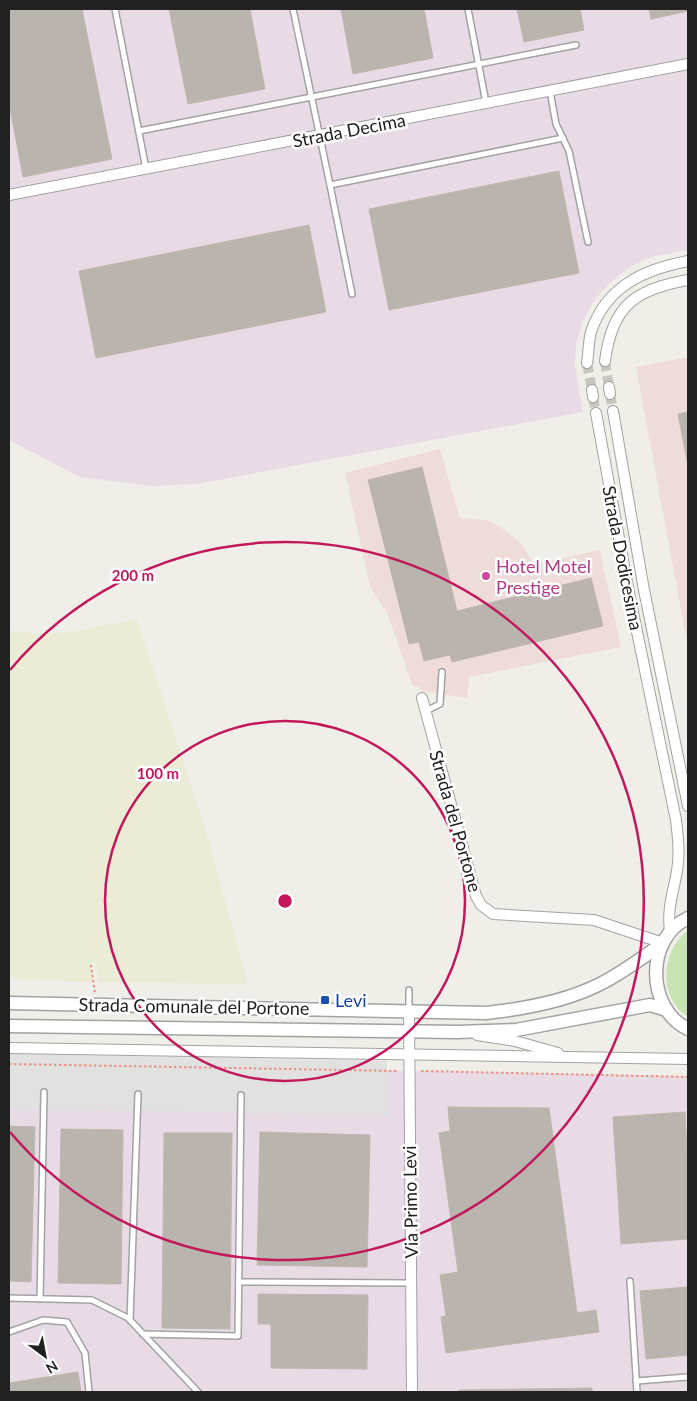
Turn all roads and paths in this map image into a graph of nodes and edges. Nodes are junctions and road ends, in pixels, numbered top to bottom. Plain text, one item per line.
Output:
1 (115, 9) edge
2 (293, 9) edge
3 (468, 9) edge
4 (576, 45) dead end
5 (688, 64) edge
6 (479, 65) junction
7 (550, 90) junction
8 (311, 98) junction
9 (486, 103) junction
10 (139, 131) junction
11 (319, 136) junction
12 (562, 138) junction
13 (146, 169) junction
14 (330, 185) junction
15 (9, 195) edge
16 (588, 242) dead end
17 (688, 261) edge
18 (688, 280) edge
19 (352, 294) dead end
20 (605, 361) tunnel mouth
21 (587, 363) tunnel mouth
22 (613, 411) tunnel mouth
23 (596, 413) tunnel mouth
24 (442, 672) dead end
25 (422, 698) dead end
26 (667, 701) junction
27 (652, 704) junction
28 (426, 711) junction
29 (688, 806) edge
30 (688, 918) edge
31 (667, 938) junction
32 (91, 965) dead end
33 (95, 984) dead end
34 (408, 990) dead end
35 (9, 1003) edge
36 (667, 1010) junction
37 (409, 1012) junction
38 (9, 1026) edge
39 (688, 1029) edge
40 (409, 1032) junction
41 (456, 1032) junction
42 (9, 1048) edge
43 (408, 1054) junction
44 (574, 1058) junction
45 (688, 1059) edge
46 (9, 1064) edge
47 (408, 1071) junction
48 (688, 1077) edge
49 (44, 1092) dead end
50 (138, 1094) dead end
51 (241, 1095) dead end
52 (630, 1281) dead end
53 (239, 1282) junction
54 (410, 1283) junction
55 (9, 1298) edge
56 (40, 1299) junction
57 (130, 1320) junction
58 (9, 1332) edge
59 (143, 1334) junction
60 (688, 1377) edge
61 (636, 1381) junction
62 (89, 1392) edge
63 (198, 1392) edge
64 (412, 1392) edge
65 (636, 1392) edge

1 - 10 lane
2 - 8 lane
3 - 6 lane
4 - 6 lane
5 - 7 street, Strada Decima
6 - 8 lane
6 - 9 lane
7 - 9 street, Strada Decima
7 - 12 lane
8 - 10 lane
8 - 11 lane
9 - 11 street, Strada Decima
10 - 13 lane
11 - 13 street, Strada Decima
11 - 14 lane
12 - 14 lane
12 - 16 lane
13 - 15 street, Strada Decima
14 - 19 lane
17 - 21 street
18 - 20 street
22 - 26 street, Strada Dodicesima
23 - 27 street, Strada Dodicesima
24 - 28 lane
25 - 28 street, Strada del Portone
26 - 27 street
26 - 29 street, Strada Dodicesima
27 - 31 street, Strada Dodicesima
28 - 31 street, Strada del Portone
30 - 31 street, Strada Comunale del Portone
31 - 36 street
31 - 37 street, Strada Comunale del Portone
32 - 33 path
34 - 37 lane
35 - 37 street, Strada Comunale del Portone
36 - 39 street
36 - 41 street, Strada Comunale del Portone
37 - 40 street, Via Primo Levi
38 - 40 street, Strada Comunale del Portone
40 - 41 street, Strada Comunale del Portone
40 - 43 street, Via Primo Levi
41 - 44 street, Strada Comunale del Portone
42 - 43 street, Strada Comunale del Portone
43 - 44 street, Strada Comunale del Portone
43 - 47 street, Via Primo Levi
44 - 45 street, Strada Comunale del Portone
46 - 47 path
47 - 48 path
47 - 54 street, Via Primo Levi
49 - 56 lane
50 - 57 lane
51 - 53 lane
52 - 61 lane
53 - 54 lane
53 - 59 lane
54 - 64 street, Via Primo Levi
55 - 56 lane
56 - 57 lane
57 - 59 lane
58 - 62 lane
59 - 63 lane
60 - 61 lane
61 - 65 lane

